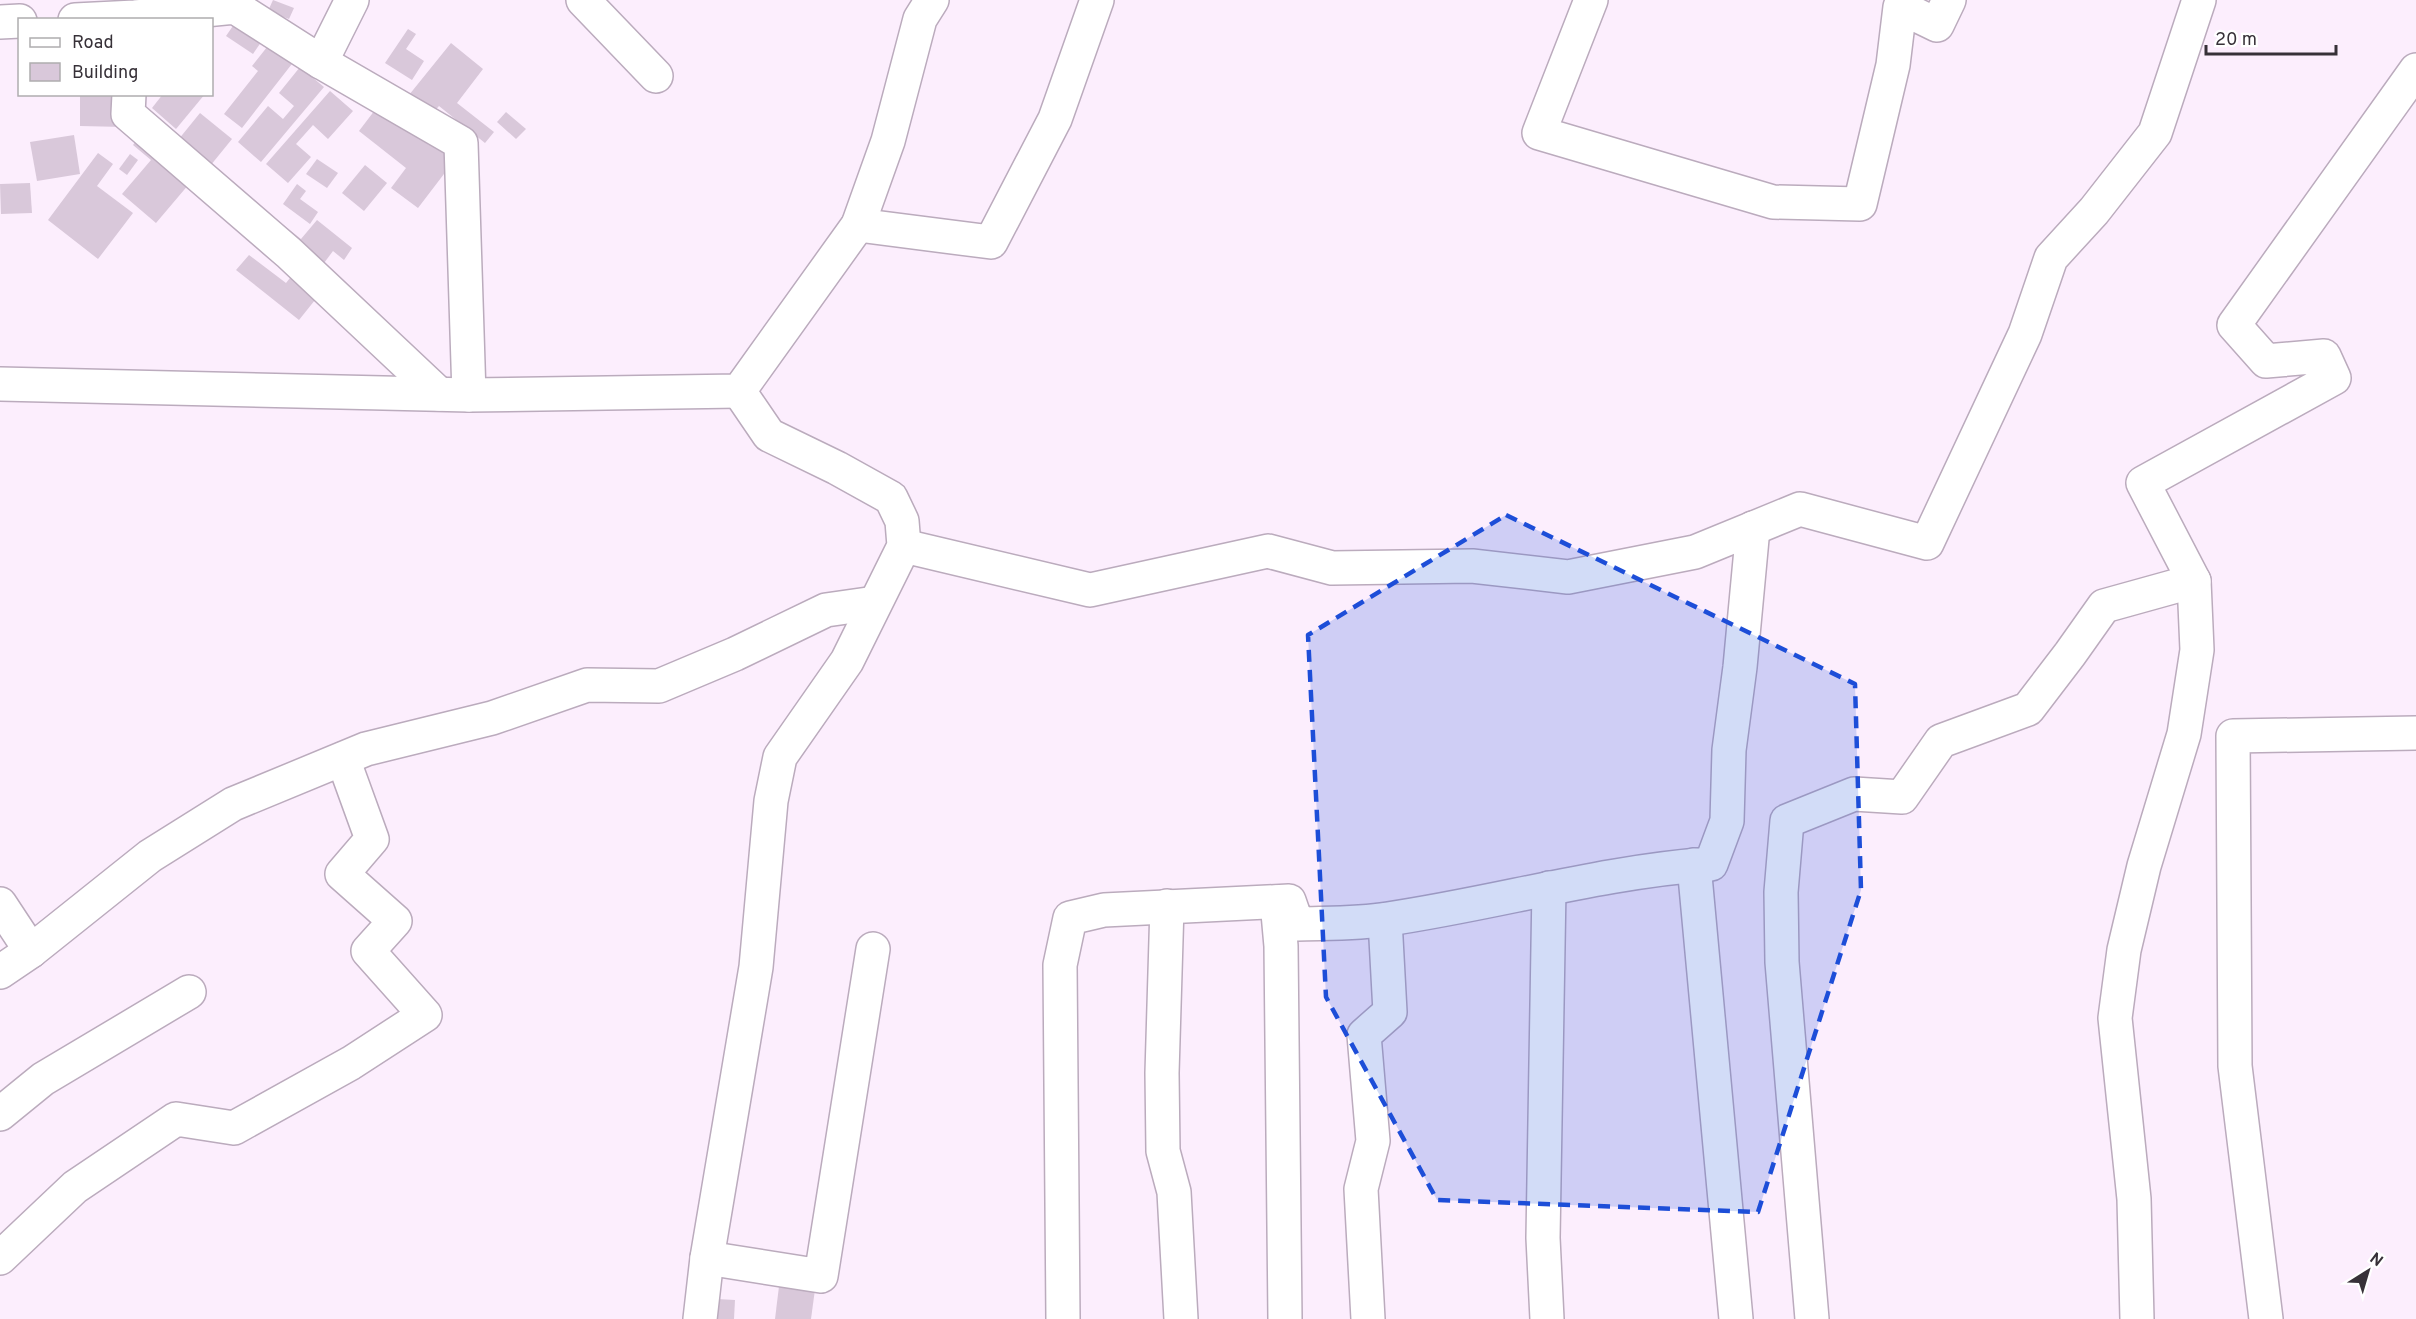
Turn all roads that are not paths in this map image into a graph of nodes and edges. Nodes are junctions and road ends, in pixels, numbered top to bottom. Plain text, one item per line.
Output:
1 (352, 0) edge
2 (583, 0) edge
3 (932, 0) edge
4 (1097, 0) edge
5 (1591, 0) edge
6 (1949, 0) edge
7 (2199, 0) edge
8 (135, 18) edge
9 (18, 21) edge
10 (0, 22) edge
11 (321, 62) junction
12 (2416, 70) edge
13 (656, 76) dead end
14 (129, 96) edge
15 (858, 225) junction
16 (0, 384) edge
17 (739, 391) junction
18 (454, 394) junction
19 (1753, 528) junction
20 (904, 546) junction
21 (2194, 581) junction
22 (875, 603) junction
23 (2416, 733) edge
24 (343, 759) junction
25 (1694, 865) junction
26 (1549, 888) junction
27 (1277, 902) junction
28 (0, 904) edge
29 (1167, 906) junction
30 (1385, 920) junction
31 (873, 949) dead end
32 (31, 951) junction
33 (0, 972) edge
34 (189, 992) dead end
35 (0, 1114) edge
36 (0, 1258) edge
37 (707, 1258) junction
38 (700, 1319) edge
39 (1063, 1319) edge
40 (1181, 1319) edge
41 (1286, 1319) edge
42 (1368, 1319) edge
43 (1547, 1319) edge
44 (1736, 1319) edge
45 (1812, 1319) edge
46 (2137, 1319) edge
47 (2266, 1319) edge

1 - 11 street
2 - 13 street
3 - 15 street
4 - 15 street
5 - 6 street
7 - 19 street
8 - 11 street
9 - 10 street
11 - 18 street
12 - 21 street
14 - 18 street
15 - 17 street
16 - 18 street
17 - 18 street
17 - 20 street
19 - 20 street
19 - 25 street
20 - 22 street
21 - 45 street
21 - 46 street
22 - 24 street
22 - 37 street
23 - 47 street
24 - 32 street
24 - 36 street
25 - 26 street
25 - 44 street
26 - 30 street
26 - 43 street
27 - 29 street
27 - 30 street
27 - 41 street
28 - 32 street
29 - 39 street
29 - 40 street
30 - 42 street
31 - 37 street
32 - 33 street
34 - 35 street
37 - 38 street

